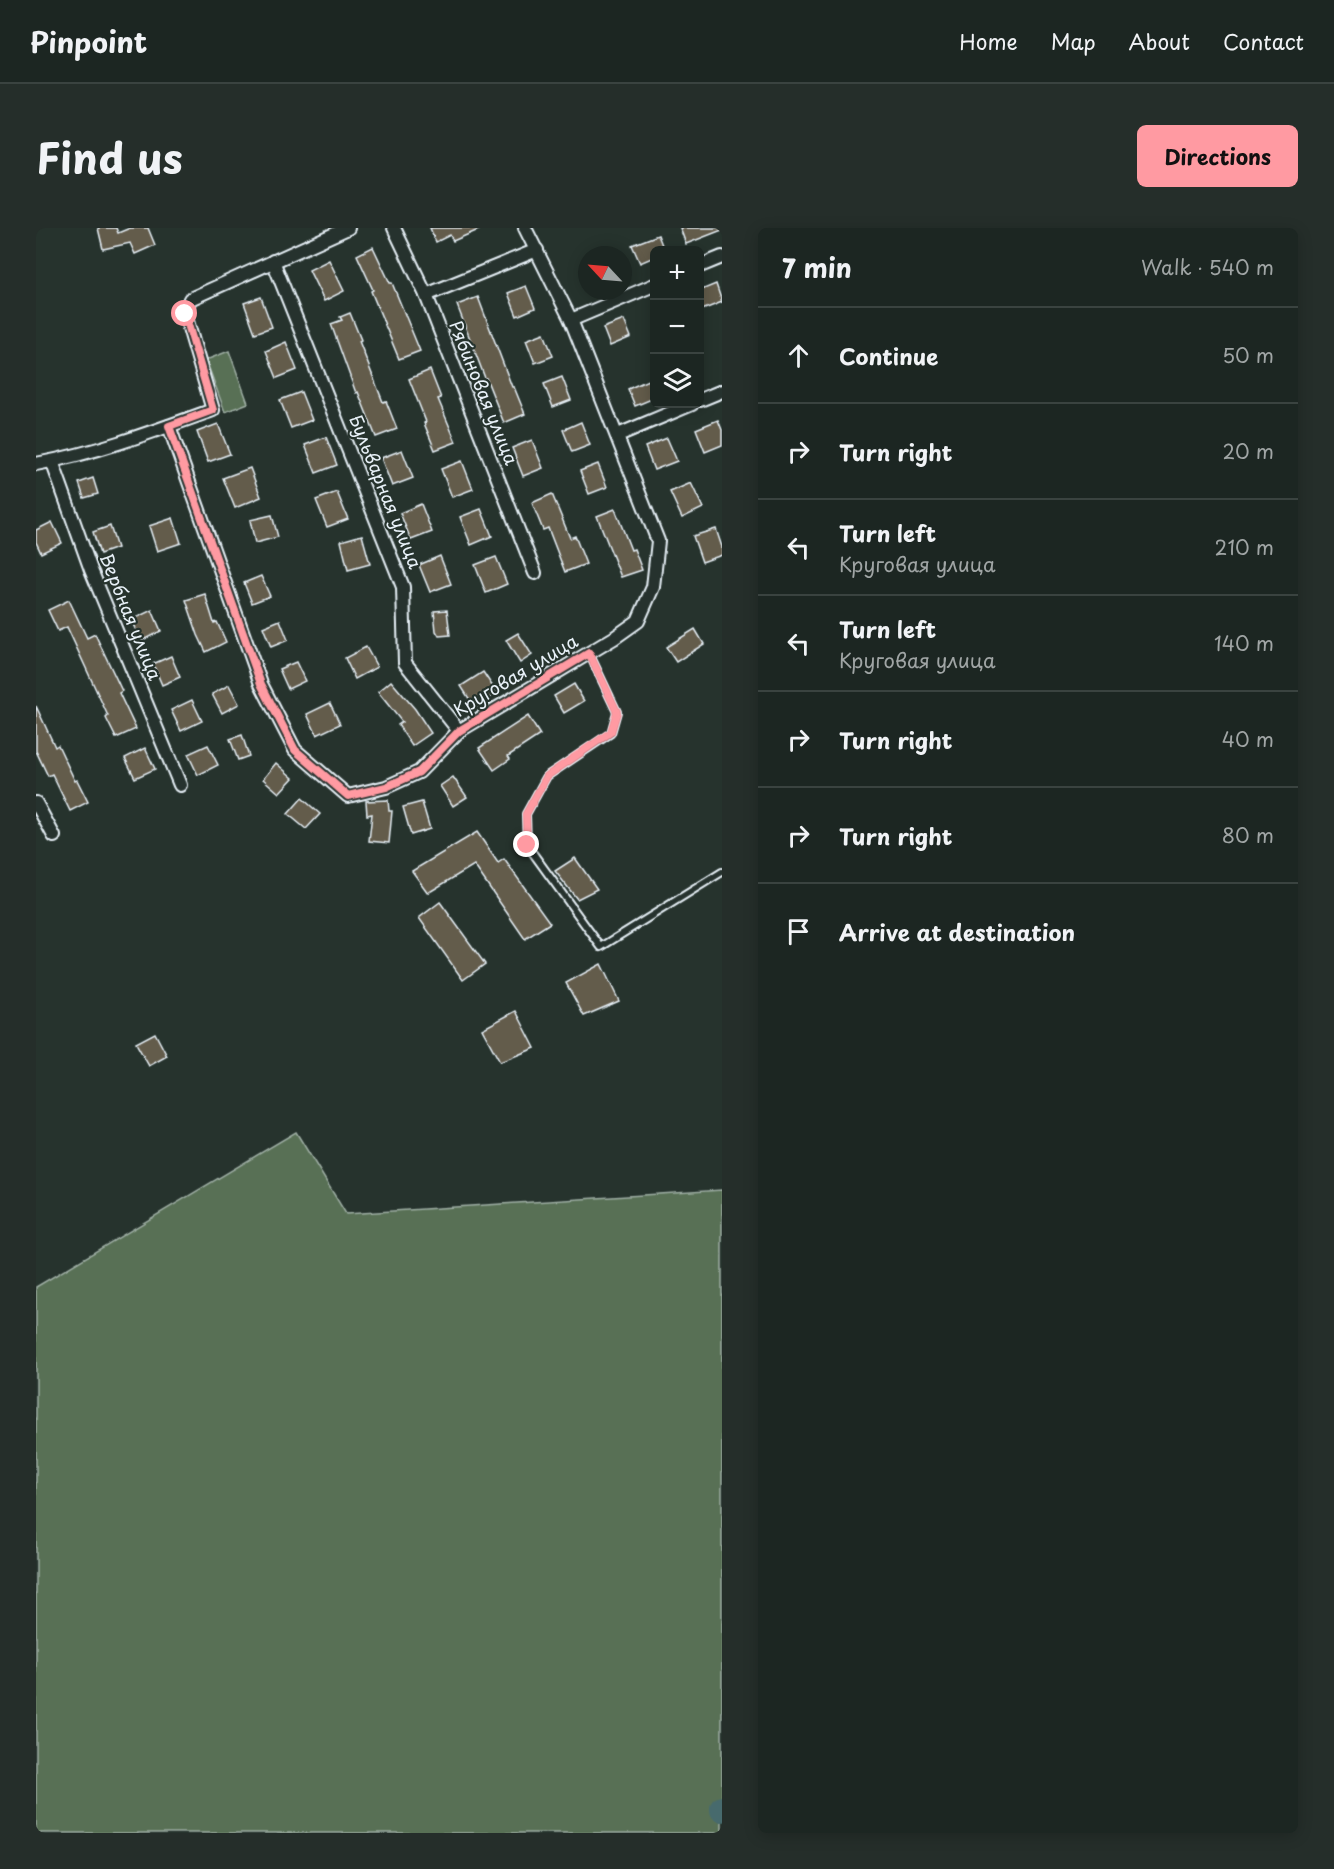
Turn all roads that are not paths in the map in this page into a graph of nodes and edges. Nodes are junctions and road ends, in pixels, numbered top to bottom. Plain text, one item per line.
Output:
1 (348, 228) edge
2 (394, 228) edge
3 (525, 228) edge
4 (537, 250) junction
5 (722, 257) edge
6 (273, 261) junction
7 (704, 264) edge
8 (650, 287) edge
9 (426, 296) junction
10 (571, 320) junction
11 (722, 391) edge
12 (704, 398) edge
13 (682, 408) edge
14 (169, 426) junction
15 (618, 435) junction
16 (52, 462) junction
17 (36, 464) edge
18 (535, 573) dead end
19 (589, 653) junction
20 (459, 731) junction
21 (180, 785) dead end
22 (36, 803) edge
23 (54, 837) dead end
24 (722, 872) edge

1 - 6 street
2 - 9 street, Рябиновая улица
3 - 4 street, Круговая улица
4 - 9 street
4 - 10 street, Круговая улица
5 - 7 street
6 - 14 street
6 - 20 street, Бульварная улица
8 - 10 street
9 - 18 street, Рябиновая улица
10 - 15 street, Круговая улица
11 - 12 street
13 - 15 street
14 - 16 street
14 - 20 street, Круговая улица
15 - 19 street, Круговая улица
16 - 17 street
16 - 21 street, Вербная улица
19 - 20 street, Круговая улица
19 - 24 lane
22 - 23 street

